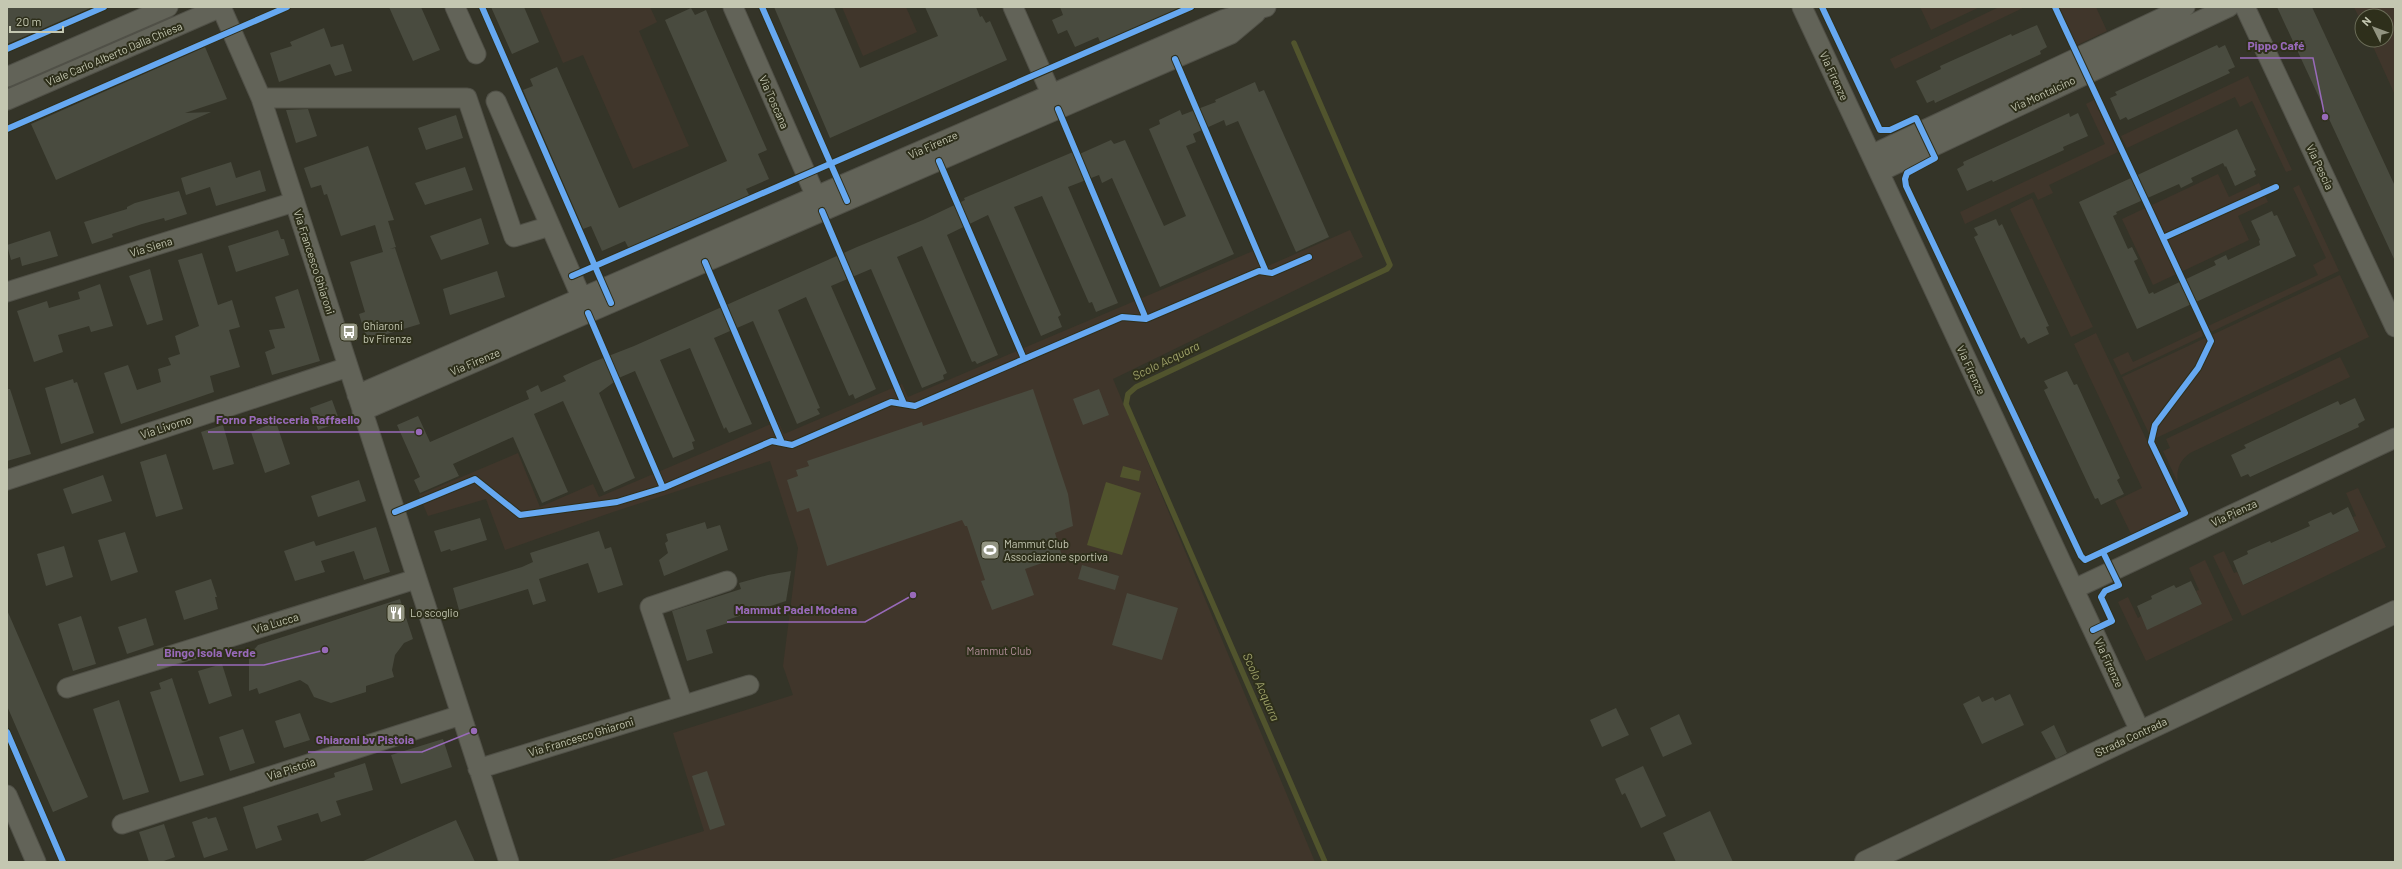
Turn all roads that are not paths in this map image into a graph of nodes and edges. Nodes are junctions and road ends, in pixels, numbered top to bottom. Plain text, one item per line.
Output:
1 (168, 7) edge
2 (221, 7) edge
3 (455, 7) edge
4 (733, 7) edge
5 (1013, 7) edge
6 (1802, 7) edge
7 (2185, 7) edge
8 (2229, 7) edge
9 (2245, 7) edge
10 (1262, 9) edge
11 (476, 54) dead end
12 (7, 77) edge
13 (261, 98) junction
14 (7, 100) edge
15 (496, 101) dead end
16 (1055, 102) junction
17 (1875, 163) junction
18 (294, 202) junction
19 (819, 204) junction
20 (550, 226) junction
21 (7, 292) edge
22 (585, 306) junction
23 (2395, 327) edge
24 (348, 367) junction
25 (360, 403) junction
26 (2395, 438) edge
27 (7, 480) edge
28 (416, 578) junction
29 (727, 582) dead end
30 (2074, 588) junction
31 (2395, 612) edge
32 (749, 685) dead end
33 (67, 688) dead end
34 (683, 705) junction
35 (461, 714) junction
36 (2141, 732) junction
37 (478, 769) junction
38 (7, 795) edge
39 (122, 824) dead end
40 (34, 862) edge
41 (509, 862) edge
42 (1866, 862) edge

1 - 12 street, Viale Carlo Alberto Dalla Chiesa
2 - 13 street, Via Francesco Ghiaroni
2 - 14 street, Viale Carlo Alberto Dalla Chiesa
3 - 11 street
4 - 19 street, Via Toscana
5 - 16 street
6 - 17 street, Via Firenze
7 - 17 street, Via Montalcino
8 - 17 street, Via Montalcino
9 - 23 street, Via Pescia
10 - 16 street, Via Firenze
13 - 18 street, Via Francesco Ghiaroni
13 - 20 street
15 - 20 street
16 - 19 street, Via Firenze
17 - 30 street, Via Firenze
18 - 21 street, Via Siena
18 - 24 street, Via Francesco Ghiaroni
19 - 22 street, Via Firenze
20 - 22 street
22 - 25 street, Via Firenze
24 - 25 street, Via Francesco Ghiaroni
24 - 27 street, Via Livorno
25 - 28 street, Via Francesco Ghiaroni
26 - 30 street, Via Pienza
28 - 33 street, Via Lucca
28 - 35 street, Via Francesco Ghiaroni
29 - 34 street
30 - 36 street, Via Firenze
31 - 36 street, Strada Contrada
32 - 34 street, Via Francesco Ghiaroni
34 - 37 street, Via Francesco Ghiaroni
35 - 37 street, Via Francesco Ghiaroni
35 - 39 street, Via Pistoia
36 - 42 street, Strada Contrada
37 - 41 street, Via Francesco Ghiaroni
38 - 40 street

